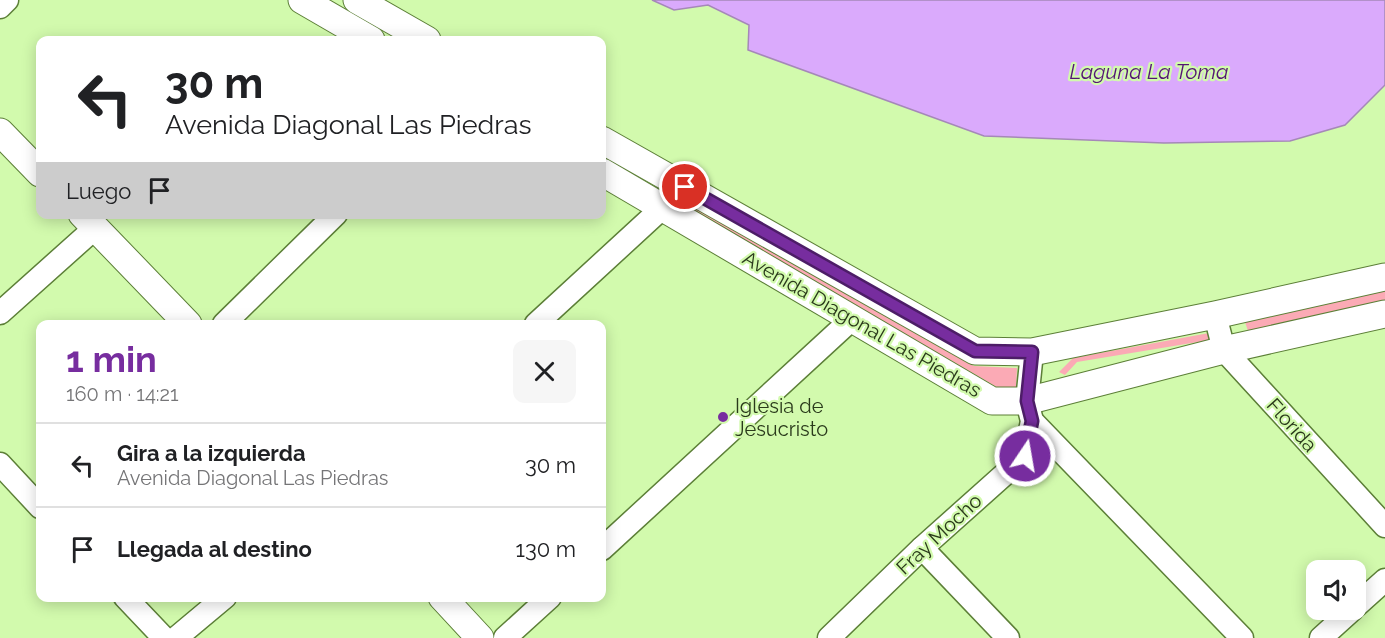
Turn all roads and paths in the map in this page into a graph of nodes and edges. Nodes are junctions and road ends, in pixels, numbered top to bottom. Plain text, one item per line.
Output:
1 (7, 0) edge
2 (302, 0) edge
3 (357, 0) edge
4 (0, 7) edge
5 (364, 36) edge
6 (421, 36) edge
7 (0, 132) edge
8 (606, 142) edge
9 (36, 169) edge
10 (606, 174) edge
11 (685, 187) junction
12 (664, 208) junction
13 (331, 219) edge
14 (89, 221) edge
15 (1385, 277) edge
16 (0, 313) edge
17 (1385, 314) edge
18 (1215, 315) junction
19 (852, 318) junction
20 (184, 320) edge
21 (228, 320) edge
22 (540, 320) edge
23 (1224, 350) junction
24 (1032, 352) junction
25 (1030, 411) junction
26 (0, 464) edge
27 (36, 503) edge
28 (1385, 526) edge
29 (606, 545) edge
30 (922, 548) junction
31 (1385, 580) edge
32 (1366, 597) edge
33 (130, 602) edge
34 (219, 602) edge
35 (446, 602) edge
36 (545, 602) edge
37 (1341, 620) edge
38 (164, 638) edge
39 (176, 638) edge
40 (480, 638) edge
41 (505, 638) edge
42 (829, 638) edge
43 (1008, 638) edge
44 (1242, 638) edge
45 (1321, 638) edge

1 - 4 street
2 - 5 street
3 - 6 street
7 - 9 street
8 - 11 street, Avenida Diagonal Las Piedras
10 - 12 street, Avenida Diagonal Las Piedras
11 - 12 street
11 - 24 street, Avenida Diagonal Las Piedras
12 - 19 street, Avenida Diagonal Las Piedras
12 - 22 street
13 - 21 street
14 - 16 street
14 - 20 street
15 - 18 street, Avenida Diagonal Las Piedras
17 - 23 street, Avenida Diagonal Las Piedras
18 - 23 street, Florida
18 - 24 street, Avenida Diagonal Las Piedras
19 - 25 street, Avenida Diagonal Las Piedras
19 - 29 street
23 - 25 street, Avenida Diagonal Las Piedras
23 - 28 street, Florida
24 - 25 street, Fray Mocho
25 - 30 street, Fray Mocho
25 - 44 street
26 - 27 street
30 - 42 street, Fray Mocho
30 - 43 street
31 - 32 street
33 - 38 street
34 - 39 street
35 - 40 street
36 - 41 street
37 - 45 street

